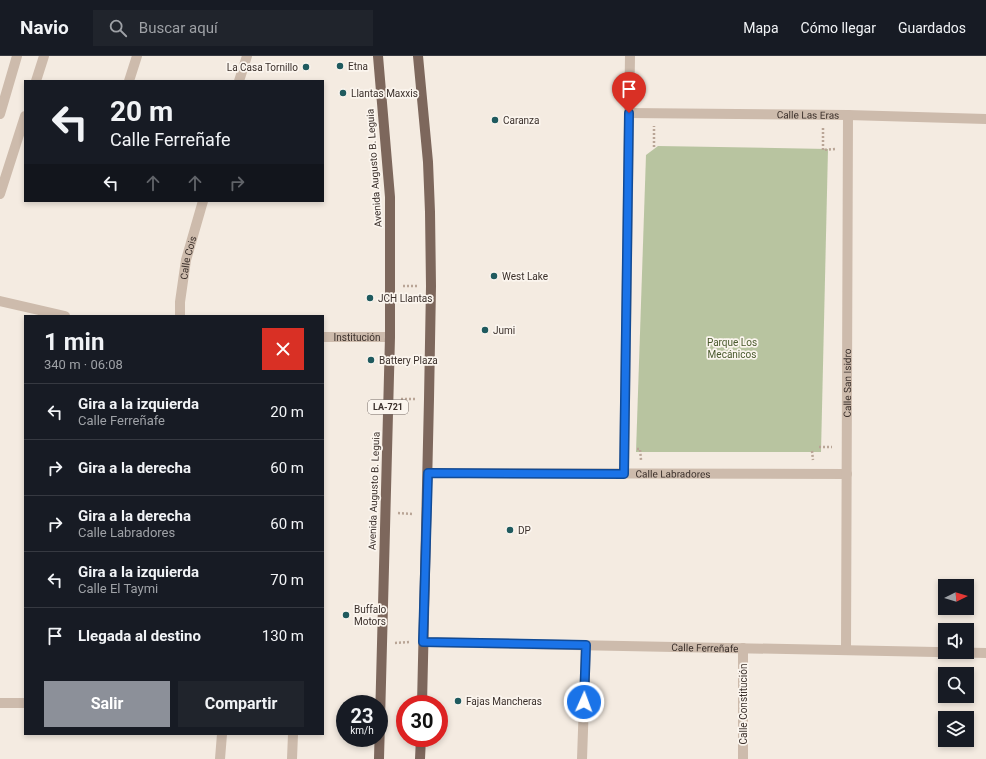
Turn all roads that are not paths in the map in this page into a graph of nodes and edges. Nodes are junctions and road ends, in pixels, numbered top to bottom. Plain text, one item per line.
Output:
1 (17, 56) edge
2 (44, 56) edge
3 (137, 56) edge
4 (247, 56) edge
5 (378, 56) edge
6 (418, 56) edge
7 (630, 56) edge
8 (36, 80) edge
9 (129, 80) edge
10 (239, 80) edge
11 (629, 113) junction
12 (0, 114) edge
13 (848, 115) junction
14 (24, 119) edge
15 (986, 119) edge
16 (0, 194) edge
17 (204, 202) edge
18 (0, 301) edge
19 (61, 315) edge
20 (180, 315) edge
21 (324, 337) edge
22 (390, 337) junction
23 (428, 473) junction
24 (624, 474) junction
25 (847, 474) junction
26 (418, 642) junction
27 (586, 645) junction
28 (743, 648) junction
29 (846, 650) junction
30 (986, 653) edge
31 (421, 695) edge
32 (0, 703) edge
33 (24, 703) edge
34 (222, 735) edge
35 (293, 735) edge
36 (421, 747) edge
37 (220, 759) edge
38 (292, 759) edge
39 (379, 759) edge
40 (420, 759) edge
41 (582, 759) edge
42 (743, 759) edge

1 - 12 street
2 - 8 street
3 - 9 street
4 - 10 street
5 - 22 main road, Avenida Augusto B. Leguia / LA-721
6 - 23 main road
7 - 11 street
11 - 13 street, Calle Las Eras
11 - 24 street
13 - 15 street, Calle Las Eras
13 - 25 street, Calle San Isidro
14 - 16 street
17 - 20 street, Calle Cois
18 - 19 street
21 - 22 street, Institución
22 - 39 main road, Avenida Augusto B. Leguia / LA-721
23 - 24 street, Calle Labradores
23 - 26 main road
24 - 25 street, Calle Labradores
25 - 29 street, Calle San Isidro
26 - 27 street, Calle Ferreñafe
26 - 31 main road
27 - 28 street, Calle Ferreñafe
27 - 41 street
28 - 29 street, Calle Ferreñafe
28 - 42 street, Calle Constitución
29 - 30 street, Calle Ferreñafe
32 - 33 street
34 - 37 street
35 - 38 street
36 - 40 main road

